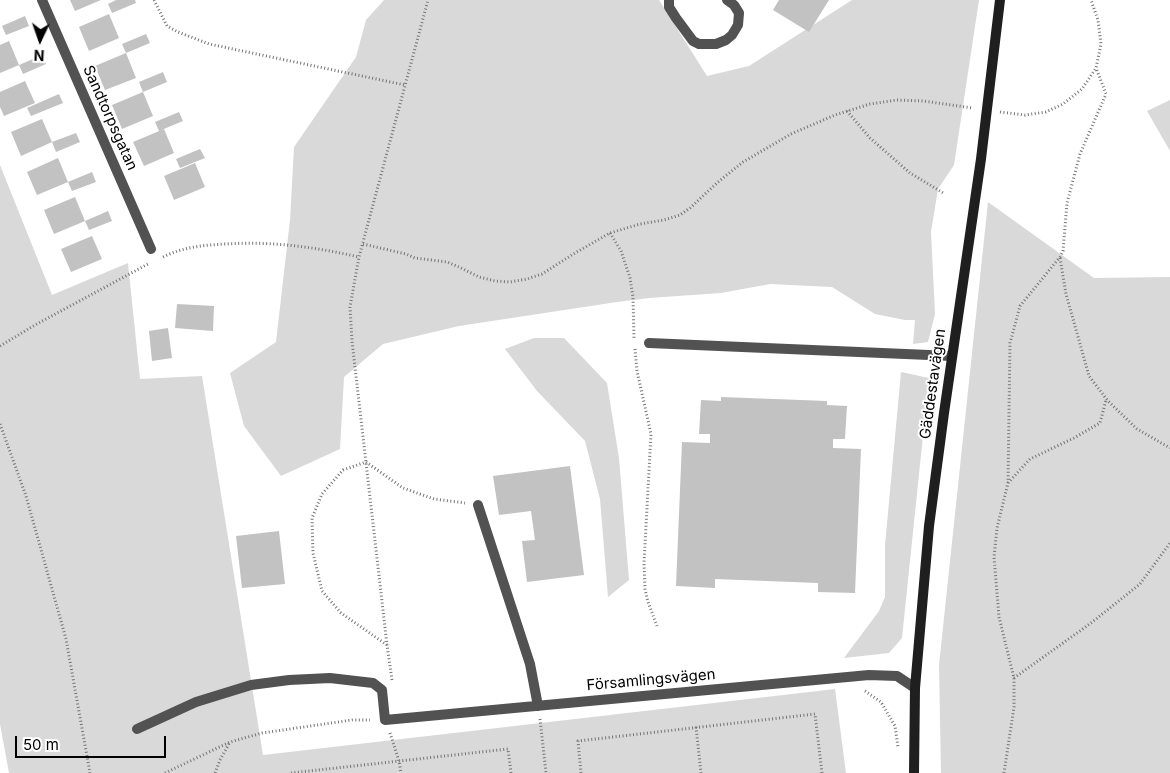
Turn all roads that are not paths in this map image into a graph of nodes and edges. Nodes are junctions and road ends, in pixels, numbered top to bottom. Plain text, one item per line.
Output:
1 (42, 0) edge
2 (669, 0) edge
3 (727, 0) edge
4 (1000, 0) edge
5 (151, 249) dead end
6 (649, 343) dead end
7 (952, 356) junction
8 (478, 505) road end
9 (915, 688) junction
10 (538, 706) junction
11 (137, 730) dead end
12 (914, 773) edge

1 - 5 street, Sandtorpsgatan
2 - 3 street
4 - 7 street, Gäddestavägen
6 - 7 street
7 - 9 street, Gäddestavägen
8 - 10 street
9 - 10 street, Församlingsvägen
9 - 12 street, Gäddestavägen
10 - 11 street, Församlingsvägen

